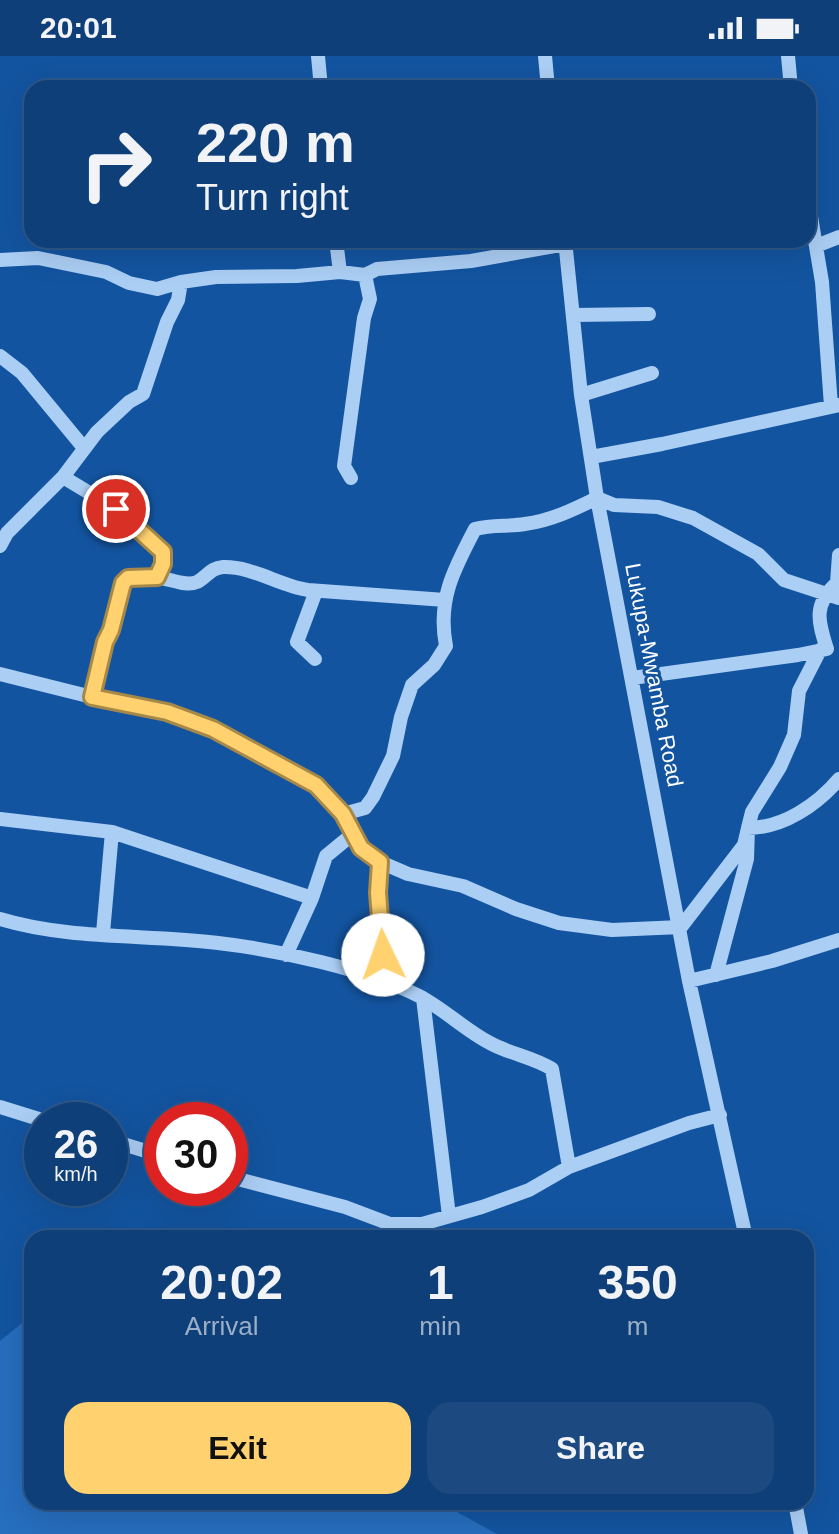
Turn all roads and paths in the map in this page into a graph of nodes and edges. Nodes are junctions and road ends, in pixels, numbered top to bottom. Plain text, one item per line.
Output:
1 (318, 56) edge
2 (545, 56) edge
3 (788, 56) edge
4 (320, 80) edge
5 (547, 80) edge
6 (790, 80) edge
7 (839, 237) edge
8 (816, 246) joint
9 (337, 248) edge
10 (536, 248) edge
11 (567, 248) edge
12 (0, 260) edge
13 (340, 272) junction
14 (365, 275) junction
15 (181, 282) junction
16 (649, 314) dead end
17 (573, 315) junction
18 (0, 356) edge
19 (652, 373) dead end
20 (581, 395) junction
21 (835, 406) edge
22 (84, 448) junction
23 (591, 457) junction
24 (63, 477) junction
25 (351, 478) dead end
26 (597, 498) junction
27 (0, 546) edge
28 (839, 555) edge
29 (157, 577) junction
30 (316, 591) junction
31 (832, 596) edge
32 (445, 600) junction
33 (820, 650) junction
34 (315, 659) dead end
35 (0, 674) edge
36 (632, 678) junction
37 (92, 697) junction
38 (839, 779) edge
39 (343, 814) junction
40 (0, 819) edge
41 (748, 828) junction
42 (112, 832) junction
43 (354, 833) junction
44 (380, 862) junction
45 (312, 898) junction
46 (0, 919) edge
47 (681, 927) junction
48 (103, 933) junction
49 (839, 940) edge
50 (286, 955) junction
51 (716, 975) junction
52 (380, 978) junction
53 (689, 981) junction
54 (423, 998) junction
55 (0, 1107) edge
56 (24, 1114) edge
57 (720, 1115) junction
58 (569, 1167) junction
59 (248, 1182) edge
60 (449, 1216) junction
61 (744, 1230) edge
62 (796, 1510) edge
63 (801, 1534) edge

1 - 4 street
2 - 5 street
3 - 6 street
7 - 8 street
8 - 21 street
9 - 13 street
10 - 14 street
11 - 17 street, Lukupa-Mwamba Road
12 - 15 street
13 - 14 street
13 - 15 street
14 - 25 street
15 - 22 street
16 - 17 street
17 - 20 street, Lukupa-Mwamba Road
18 - 22 street
19 - 20 street
20 - 23 street, Lukupa-Mwamba Road
21 - 23 street
22 - 24 street
23 - 26 street, Lukupa-Mwamba Road
24 - 27 street
24 - 29 street
26 - 31 street
26 - 32 street
26 - 36 street, Lukupa-Mwamba Road
28 - 31 street
29 - 30 street
29 - 37 street
30 - 32 street
30 - 34 street
31 - 33 street
32 - 39 street
33 - 36 street
33 - 41 street
35 - 37 street
36 - 47 street, Lukupa-Mwamba Road
37 - 39 street
38 - 41 street
39 - 43 street
40 - 42 street
41 - 47 street
41 - 51 street
42 - 45 street
42 - 48 street
43 - 44 street
43 - 45 street
44 - 47 street
44 - 52 street
45 - 50 street
46 - 48 street
47 - 53 street, Lukupa-Mwamba Road
48 - 50 street
49 - 51 street
50 - 52 street
51 - 53 street
52 - 54 street
53 - 57 street, Lukupa-Mwamba Road
54 - 58 street
54 - 60 street
55 - 56 street
57 - 58 street
57 - 61 street, Lukupa-Mwamba Road
58 - 60 street
59 - 60 street
62 - 63 street

